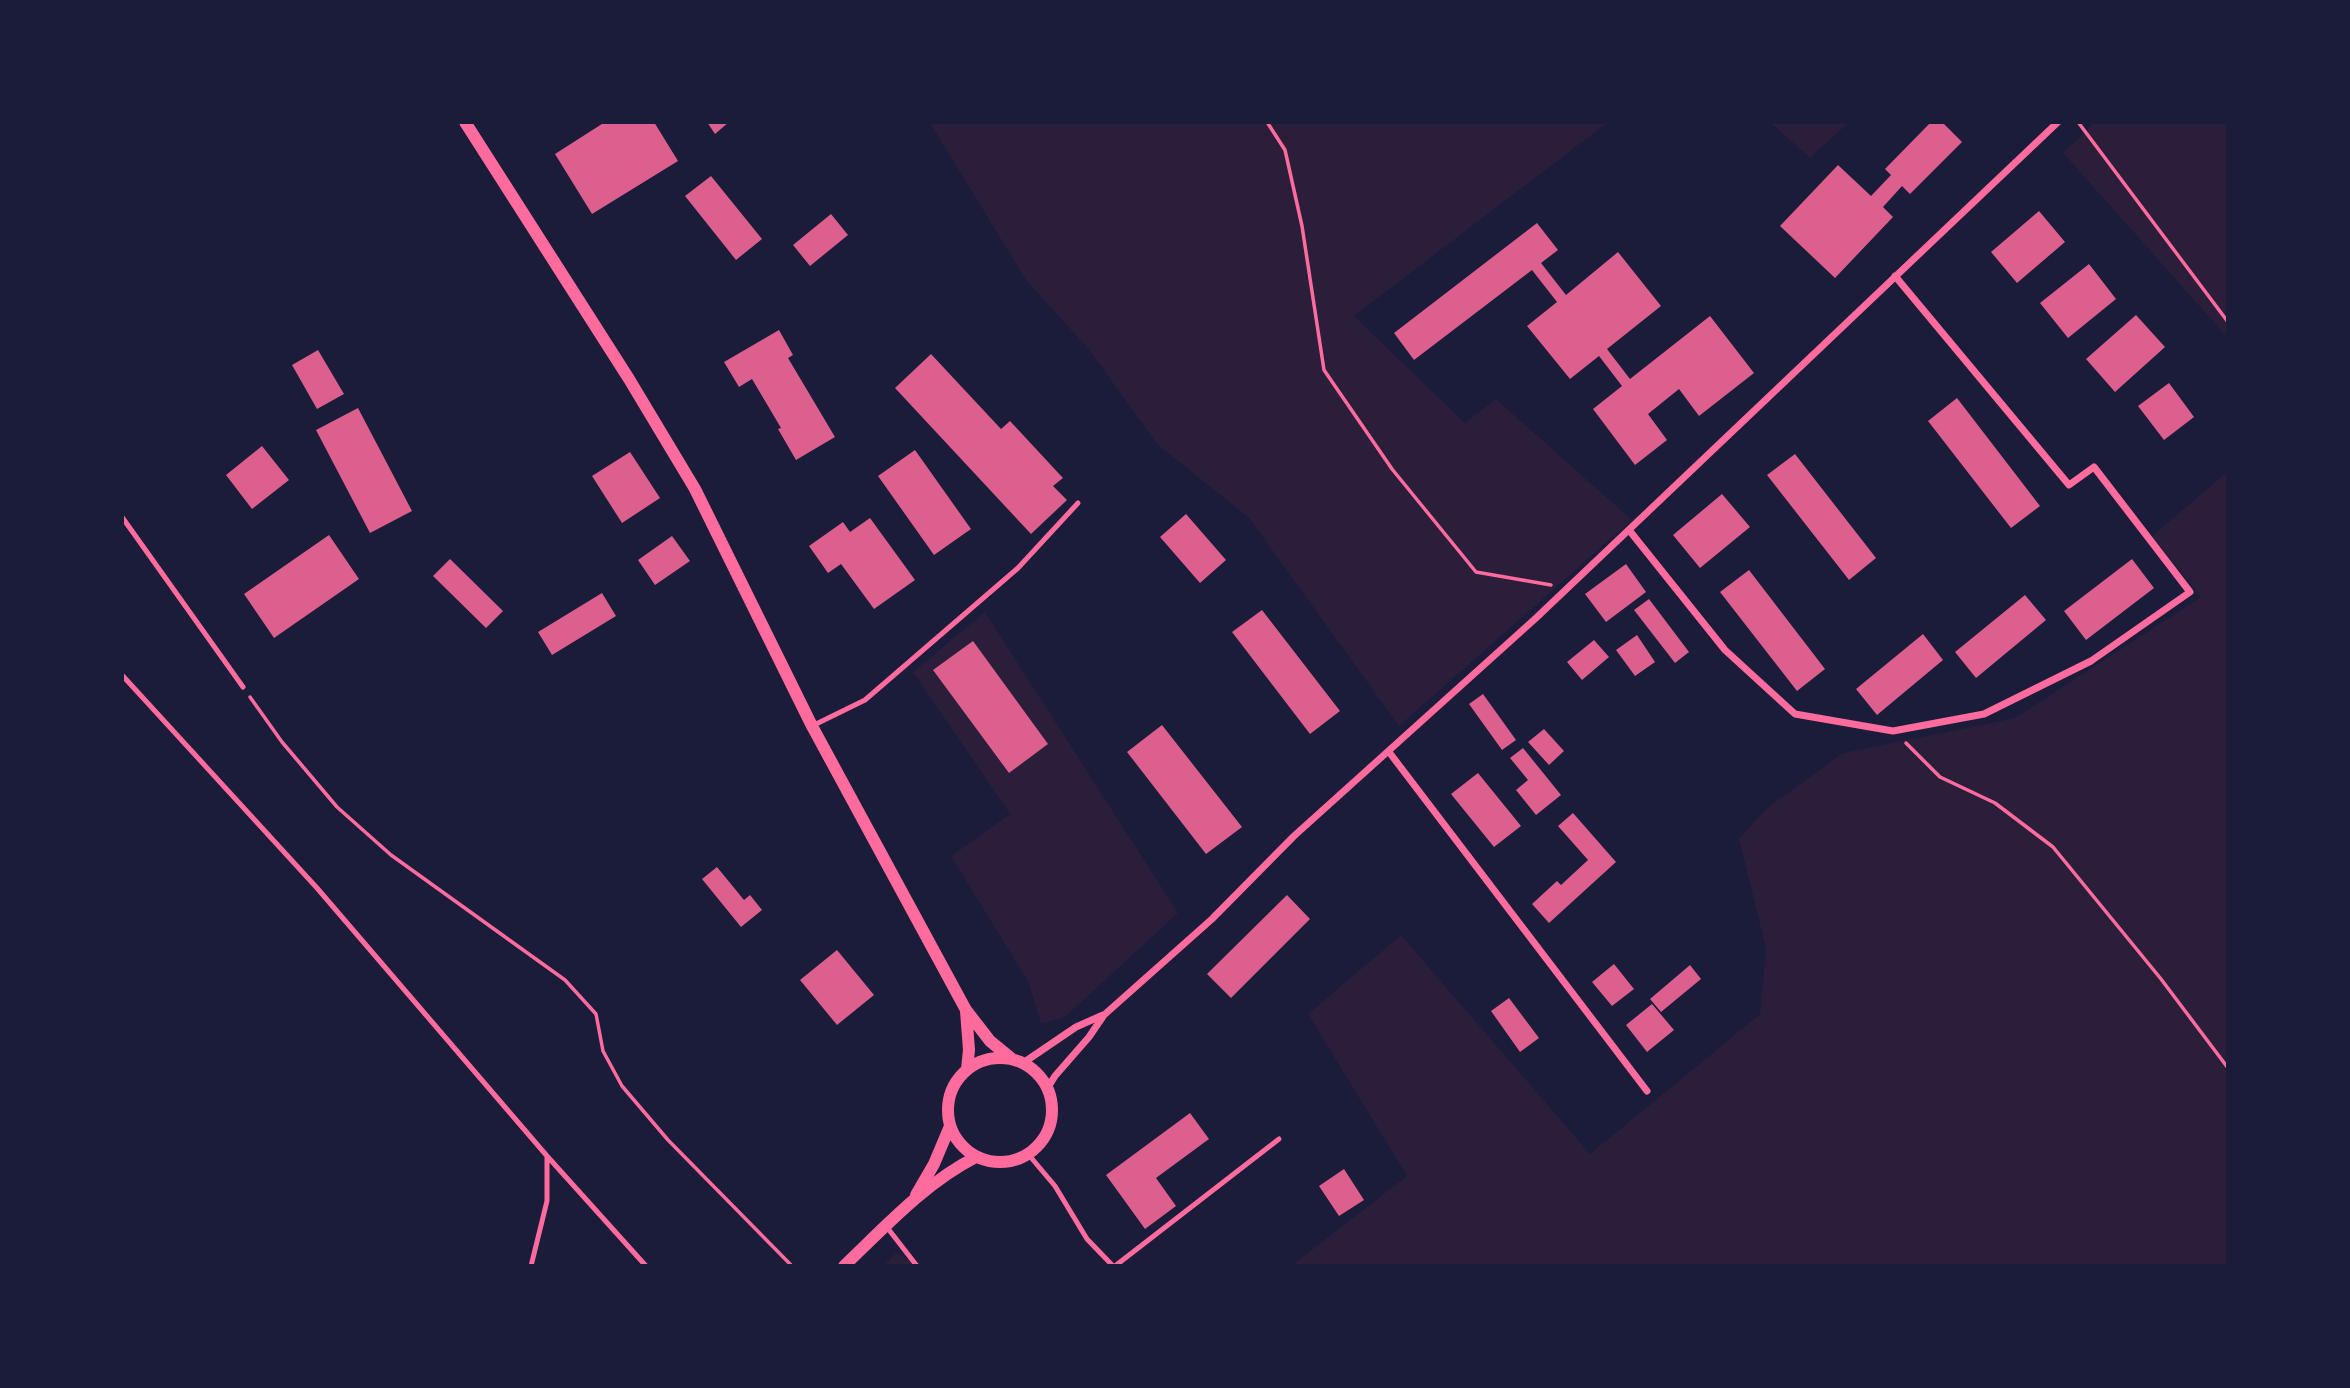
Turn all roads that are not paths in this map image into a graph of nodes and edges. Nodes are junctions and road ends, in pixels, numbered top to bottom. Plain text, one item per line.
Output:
1 (465, 122) edge
2 (2058, 122) edge
3 (1895, 276) junction
4 (1078, 503) dead end
5 (122, 517) edge
6 (1629, 530) junction
7 (122, 675) edge
8 (243, 687) road end
9 (813, 726) junction
10 (1389, 752) junction
11 (966, 1010) junction
12 (1104, 1015) junction
13 (1017, 1061) junction
14 (967, 1069) junction
15 (1047, 1088) junction
16 (1647, 1091) dead end
17 (950, 1126) junction
18 (1279, 1139) dead end
19 (1028, 1154) junction
20 (547, 1156) junction
21 (976, 1157) junction
22 (912, 1201) junction
23 (886, 1226) junction
24 (531, 1265) edge
25 (646, 1265) edge
26 (844, 1265) edge
27 (917, 1265) edge
28 (1114, 1265) edge

1 - 9 street
2 - 3 street
3 - 6 street
3 - 6 street
4 - 9 lane
5 - 8 lane
6 - 10 street
7 - 20 lane
9 - 11 street
10 - 12 street
10 - 16 street
11 - 13 street
11 - 14 street
12 - 13 street
12 - 15 street
13 - 14 street
13 - 15 street
14 - 17 street
15 - 19 street
17 - 21 street
17 - 22 street
18 - 28 lane
19 - 21 street
19 - 28 lane
20 - 24 lane
20 - 25 lane
21 - 22 street
22 - 23 street
23 - 26 street
23 - 27 lane

